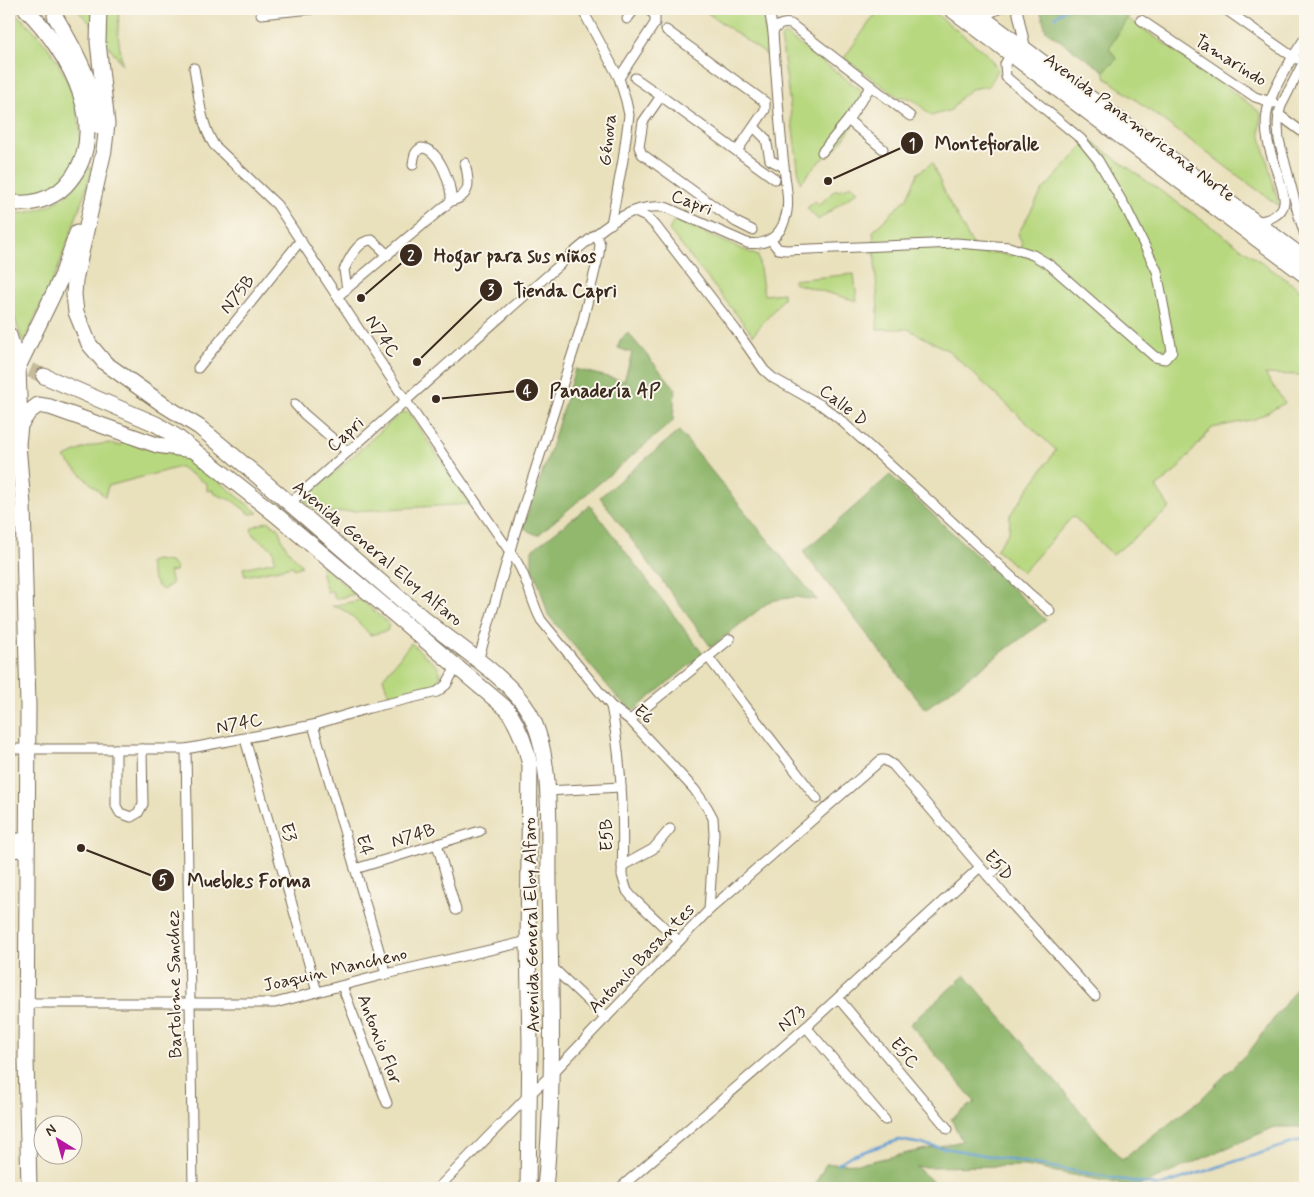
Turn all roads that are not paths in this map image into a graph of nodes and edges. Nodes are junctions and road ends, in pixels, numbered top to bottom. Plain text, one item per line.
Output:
1 (26, 9) edge
2 (99, 9) edge
3 (312, 9) edge
4 (582, 9) edge
5 (634, 9) edge
6 (647, 9) edge
7 (769, 9) edge
8 (952, 9) edge
9 (998, 9) edge
10 (1017, 9) edge
11 (1225, 9) edge
12 (52, 12) edge
13 (976, 13) edge
14 (261, 14) dead end
15 (627, 19) dead end
16 (1141, 20) dead end
17 (666, 30) dead end
18 (773, 32) junction
19 (1305, 38) edge
20 (1019, 52) junction
21 (1293, 57) junction
22 (1304, 63) edge
23 (194, 68) dead end
24 (101, 78) junction
25 (619, 78) junction
26 (635, 78) dead end
27 (870, 86) junction
28 (661, 96) junction
29 (1270, 102) junction
30 (1280, 110) junction
31 (910, 116) dead end
32 (848, 120) junction
33 (754, 127) junction
34 (1305, 134) edge
35 (883, 149) dead end
36 (737, 151) junction
37 (822, 152) dead end
38 (465, 163) dead end
39 (413, 165) dead end
40 (784, 167) junction
41 (775, 179) dead end
42 (452, 201) junction
43 (9, 202) edge
44 (636, 212) junction
45 (1257, 221) junction
46 (611, 224) junction
47 (752, 230) dead end
48 (596, 234) junction
49 (1305, 235) edge
50 (301, 240) junction
51 (771, 240) junction
52 (388, 255) junction
53 (1305, 259) edge
54 (1305, 275) edge
55 (347, 289) junction
56 (338, 296) junction
57 (9, 335) edge
58 (18, 367) junction
59 (198, 368) dead end
60 (44, 376) tunnel mouth
61 (406, 401) junction
62 (295, 404) dead end
63 (20, 425) junction
64 (194, 450) junction
65 (348, 452) junction
66 (290, 503) junction
67 (509, 553) junction
68 (1050, 611) dead end
69 (730, 639) dead end
70 (708, 657) junction
71 (478, 662) junction
72 (456, 667) junction
73 (611, 706) junction
74 (630, 720) junction
75 (313, 725) junction
76 (245, 739) junction
77 (28, 748) junction
78 (9, 749) edge
79 (116, 749) junction
80 (142, 749) junction
81 (186, 749) junction
82 (878, 762) joint
83 (621, 787) junction
84 (547, 791) junction
85 (817, 799) dead end
86 (670, 829) dead end
87 (480, 831) dead end
88 (9, 840) edge
89 (437, 844) junction
90 (28, 845) junction
91 (9, 851) edge
92 (622, 866) junction
93 (980, 867) junction
94 (355, 869) junction
95 (997, 869) dead end
96 (988, 876) junction
97 (456, 910) dead end
98 (708, 910) junction
99 (528, 941) junction
100 (679, 941) junction
101 (551, 966) junction
102 (386, 974) junction
103 (342, 986) junction
104 (317, 992) junction
105 (1095, 996) dead end
106 (838, 998) junction
107 (27, 1003) junction
108 (191, 1003) junction
109 (606, 1018) junction
110 (806, 1027) junction
111 (551, 1075) junction
112 (528, 1096) junction
113 (388, 1103) dead end
114 (885, 1120) dead end
115 (948, 1129) dead end
116 (29, 1188) edge
117 (192, 1188) edge
118 (438, 1188) edge
119 (528, 1188) edge
120 (546, 1188) edge
121 (620, 1188) edge

1 - 43 main road
2 - 24 main road, Avenida General Eloy Alfaro
3 - 14 street
4 - 25 street, Génova
5 - 15 street
6 - 25 street
7 - 18 street
8 - 20 main road, Avenida Panamericana Norte
9 - 13 street
10 - 20 street
11 - 21 street
12 - 24 main road
12 - 58 main road
13 - 20 main road, Avenida Panamericana Norte
16 - 29 street, Tamarindo
17 - 33 street
18 - 27 street
18 - 40 street
19 - 21 street
20 - 45 main road, Avenida Panamericana Norte
20 - 51 street
20 - 54 main road, Avenida Panamericana Norte
21 - 22 street
21 - 29 street
22 - 30 street
23 - 50 street, N74C
24 - 66 main road, Avenida General Eloy Alfaro
25 - 46 street, Génova
26 - 28 street
27 - 31 street
27 - 32 street
28 - 36 street
28 - 47 street
29 - 30 street, Tamarindo
29 - 45 street
30 - 34 street, Tamarindo
30 - 49 street
32 - 35 street
32 - 37 street
33 - 36 street
33 - 40 street
36 - 41 street
38 - 42 street
39 - 42 street
40 - 51 street
42 - 52 street
44 - 46 street, Capri
44 - 51 street, Capri
44 - 68 street, Calle D
45 - 53 main road, Avenida Panamericana Norte
46 - 48 street, Capri
48 - 61 street, Capri
48 - 67 street
50 - 56 street, N74C
50 - 59 street, N75B
52 - 55 street
52 - 55 street
55 - 56 street
56 - 61 street, N74C
57 - 58 main road
58 - 63 main road
60 - 64 main road, Avenida General Eloy Alfaro
61 - 65 street, Capri
61 - 67 street, N74C
62 - 65 street
63 - 64 main road
63 - 77 main road
64 - 72 main road, Avenida General Eloy Alfaro
65 - 66 street, Capri
66 - 71 main road, Avenida General Eloy Alfaro
67 - 71 street
67 - 73 street, E6
69 - 70 street
70 - 74 street
70 - 85 street
71 - 84 main road, Avenida General Eloy Alfaro
72 - 75 street, N74C
72 - 99 main road, Avenida General Eloy Alfaro
73 - 74 street, E6
73 - 83 street, E5B
74 - 98 street, E6
75 - 76 street, N74C
75 - 94 street, E4
76 - 81 street, N74C
76 - 104 street, E3
77 - 78 street, N74C
77 - 79 street, N74C
77 - 90 main road
79 - 80 street, N74C
79 - 80 street
80 - 81 street, N74C
81 - 108 street, Bartolome Sanchez
82 - 93 street, E5D
82 - 98 street, Antonio Basantes
83 - 84 street
83 - 92 street, E5B
84 - 101 main road, Avenida General Eloy Alfaro
86 - 92 street
87 - 89 street, N74B
88 - 90 main road
89 - 94 street, N74B
89 - 97 street
90 - 91 main road
90 - 107 main road
92 - 100 street, E5B
93 - 96 street, E5D
93 - 106 street, N73
94 - 102 street, E4
95 - 96 street
96 - 105 street, E5D
98 - 100 street, Antonio Basantes
99 - 102 street, Joaquin Mancheno
99 - 112 main road, Avenida General Eloy Alfaro
100 - 109 street, Antonio Basantes
101 - 109 street
101 - 111 main road, Avenida General Eloy Alfaro
102 - 103 street, Joaquin Mancheno
103 - 104 street, Joaquin Mancheno
103 - 113 street, Antonio Flor
104 - 108 street, Joaquin Mancheno
106 - 110 street, N73
106 - 115 street, E5C
107 - 108 street, Joaquin Mancheno
107 - 116 main road
108 - 117 street, Bartolome Sanchez
109 - 111 street, Antonio Basantes
110 - 114 street
110 - 121 street, N73
111 - 112 street, Antonio Basantes
111 - 120 main road, Avenida General Eloy Alfaro
112 - 118 street, Antonio Basantes
112 - 119 main road, Avenida General Eloy Alfaro

